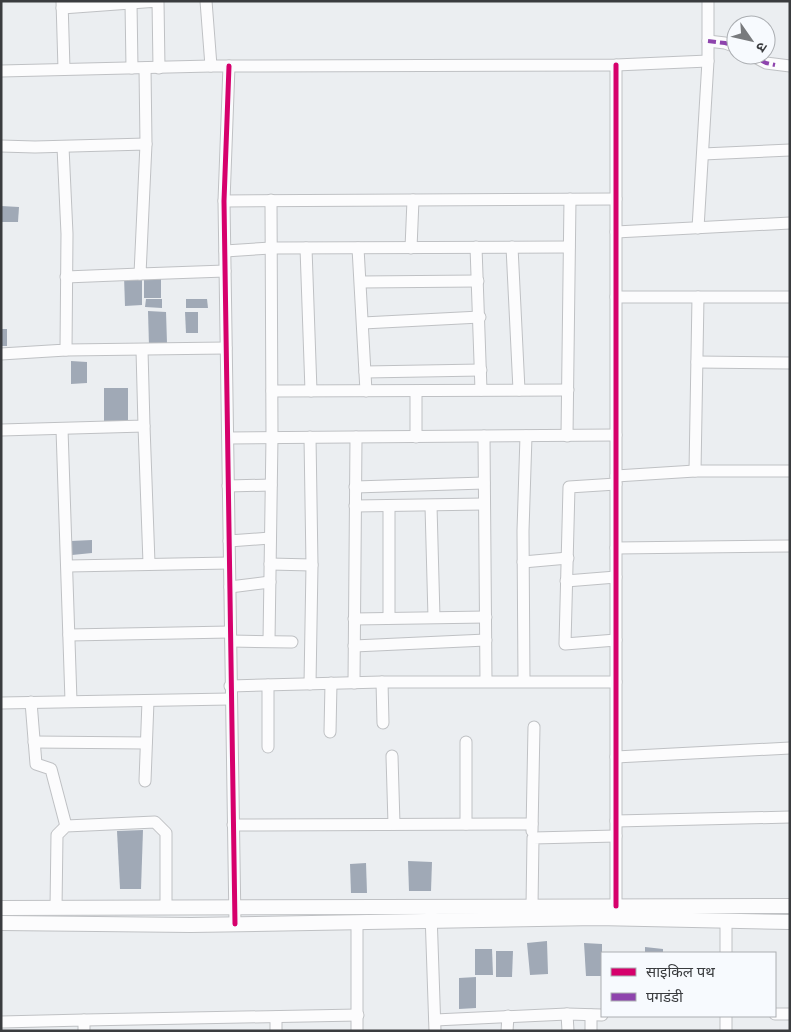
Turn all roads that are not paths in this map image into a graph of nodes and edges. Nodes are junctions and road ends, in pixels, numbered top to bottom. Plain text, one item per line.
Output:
1 (206, 1) edge
2 (708, 1) edge
3 (130, 3) junction
4 (62, 5) edge
5 (708, 41) junction
6 (726, 43) edge
7 (708, 61) junction
8 (776, 64) edge
9 (616, 65) junction
10 (211, 66) junction
11 (228, 66) junction
12 (790, 66) edge
13 (132, 68) junction
14 (145, 68) junction
15 (159, 68) junction
16 (64, 69) junction
17 (1, 71) edge
18 (146, 144) junction
19 (1, 146) edge
20 (62, 147) junction
21 (790, 150) edge
22 (703, 154) junction
23 (616, 198) junction
24 (570, 199) junction
25 (271, 200) junction
26 (413, 200) junction
27 (224, 201) junction
28 (790, 223) edge
29 (698, 228) junction
30 (616, 232) junction
31 (476, 247) junction
32 (512, 247) junction
33 (569, 247) junction
34 (271, 248) junction
35 (306, 248) junction
36 (358, 248) junction
37 (411, 248) junction
38 (225, 251) junction
39 (225, 272) junction
40 (140, 274) junction
41 (66, 277) junction
42 (478, 281) junction
43 (361, 282) junction
44 (616, 297) junction
45 (698, 297) junction
46 (790, 297) edge
47 (480, 317) junction
48 (363, 323) junction
49 (226, 348) junction
50 (66, 350) junction
51 (142, 350) junction
52 (1, 354) edge
53 (697, 362) junction
54 (790, 364) edge
55 (481, 370) junction
56 (365, 372) junction
57 (481, 390) junction
58 (519, 390) junction
59 (568, 390) junction
60 (272, 391) junction
61 (311, 391) junction
62 (366, 391) junction
63 (416, 391) junction
64 (144, 426) junction
65 (62, 429) junction
66 (1, 430) edge
67 (416, 436) junction
68 (484, 436) junction
69 (526, 436) junction
70 (567, 436) junction
71 (616, 436) junction
72 (272, 437) junction
73 (310, 437) junction
74 (356, 437) junction
75 (228, 438) junction
76 (790, 471) edge
77 (695, 472) junction
78 (616, 480) junction
79 (484, 483) junction
80 (271, 485) junction
81 (228, 486) junction
82 (354, 487) junction
83 (484, 504) junction
84 (355, 506) junction
85 (388, 506) junction
86 (431, 506) junction
87 (270, 538) junction
88 (229, 541) junction
89 (790, 546) edge
90 (616, 548) junction
91 (568, 558) junction
92 (523, 562) junction
93 (149, 563) junction
94 (229, 563) junction
95 (270, 564) junction
96 (312, 565) junction
97 (68, 566) junction
98 (616, 577) junction
99 (566, 581) junction
100 (270, 582) junction
101 (230, 586) junction
102 (434, 617) junction
103 (486, 617) junction
104 (389, 618) junction
105 (354, 620) junction
106 (69, 635) junction
107 (230, 636) junction
108 (486, 640) junction
109 (616, 640) junction
110 (269, 641) junction
111 (292, 642) dead end
112 (354, 646) junction
113 (524, 680) junction
114 (486, 681) junction
115 (382, 682) junction
116 (616, 682) junction
117 (331, 683) junction
118 (354, 683) junction
119 (310, 684) junction
120 (230, 686) junction
121 (268, 686) junction
122 (230, 700) junction
123 (71, 701) junction
124 (148, 701) junction
125 (30, 702) junction
126 (1, 703) edge
127 (383, 723) dead end
128 (534, 727) dead end
129 (330, 732) dead end
130 (34, 742) junction
131 (466, 742) dead end
132 (146, 743) junction
133 (268, 747) dead end
134 (790, 748) edge
135 (392, 756) dead end
136 (616, 757) junction
137 (145, 781) dead end
138 (790, 817) edge
139 (616, 821) junction
140 (394, 824) junction
141 (466, 824) junction
142 (532, 824) junction
143 (233, 825) junction
144 (66, 826) junction
145 (616, 836) junction
146 (533, 838) junction
147 (431, 906) junction
148 (532, 906) junction
149 (616, 906) junction
150 (790, 906) edge
151 (166, 907) junction
152 (234, 907) junction
153 (1, 908) edge
154 (56, 908) junction
155 (726, 920) junction
156 (432, 921) junction
157 (357, 922) junction
158 (790, 922) edge
159 (1, 923) edge
160 (235, 924) junction
161 (726, 952) edge
162 (567, 1014) junction
163 (776, 1014) edge
164 (790, 1014) edge
165 (358, 1015) junction
166 (596, 1015) edge
167 (508, 1016) junction
168 (276, 1017) junction
169 (726, 1017) edge
170 (1, 1022) edge
171 (84, 1025) edge
172 (435, 1026) edge
173 (276, 1031) edge
174 (357, 1031) edge
175 (507, 1031) edge
176 (568, 1031) edge
177 (591, 1031) edge
178 (726, 1031) edge

1 - 10 street
2 - 5 street
3 - 4 street
3 - 13 street
3 - 15 street
4 - 16 street
5 - 6 street
5 - 7 street
7 - 9 street
7 - 22 street
8 - 12 street
9 - 11 street
9 - 23 street
10 - 11 street
10 - 15 street
11 - 27 street
13 - 14 street
13 - 16 street
14 - 15 street
14 - 18 street
16 - 17 street
18 - 20 street
18 - 40 street
19 - 20 street
20 - 41 street
21 - 22 street
22 - 29 street
23 - 24 street
23 - 30 street
24 - 26 street
24 - 33 street
25 - 26 street
25 - 27 street
25 - 34 street
26 - 37 street
27 - 38 street
28 - 29 street
29 - 30 street
30 - 44 street
31 - 32 street
31 - 37 street
31 - 42 street
32 - 33 street
32 - 58 street
33 - 59 street
34 - 35 street
34 - 38 street
34 - 60 street
35 - 36 street
35 - 61 street
36 - 37 street
36 - 43 street
38 - 39 street
39 - 40 street
39 - 49 street
40 - 41 street
41 - 50 street
42 - 43 street
42 - 47 street
43 - 48 street
44 - 45 street
44 - 71 street
45 - 46 street
45 - 53 street
47 - 48 street
47 - 55 street
48 - 56 street
49 - 51 street
49 - 75 street
50 - 51 street
50 - 52 street
51 - 64 street
53 - 54 street
53 - 77 street
55 - 56 street
55 - 57 street
56 - 62 street
57 - 58 street
57 - 63 street
58 - 59 street
59 - 70 street
60 - 61 street
60 - 72 street
61 - 62 street
62 - 63 street
63 - 67 street
64 - 65 street
64 - 93 street
65 - 66 street
65 - 97 street
67 - 68 street
67 - 74 street
68 - 69 street
68 - 79 street
69 - 70 street
69 - 92 street
70 - 71 street
71 - 78 street
72 - 73 street
72 - 75 street
72 - 80 street
73 - 74 street
73 - 96 street
74 - 82 street
75 - 81 street
76 - 77 street
77 - 78 street
78 - 90 street
78 - 91 street
79 - 82 street
79 - 83 street
80 - 81 street
80 - 87 street
81 - 88 street
82 - 84 street
83 - 86 street
83 - 103 street
84 - 85 street
84 - 105 street
85 - 86 street
85 - 104 street
86 - 102 street
87 - 88 street
87 - 95 street
88 - 94 street
89 - 90 street
90 - 98 street
91 - 92 street
91 - 99 street
92 - 113 street
93 - 94 street
93 - 97 street
94 - 101 street
95 - 96 street
95 - 100 street
96 - 119 street
97 - 106 street
98 - 99 street
98 - 109 street
99 - 109 street
100 - 101 street
100 - 110 street
101 - 107 street
102 - 103 street
102 - 104 street
103 - 108 street
104 - 105 street
105 - 112 street
106 - 107 street
106 - 123 street
107 - 110 street
107 - 120 street
108 - 112 street
108 - 114 street
109 - 116 street
110 - 111 street
112 - 118 street
113 - 114 street
113 - 116 street
114 - 115 street
115 - 118 street
115 - 127 street
116 - 136 street
117 - 118 street
117 - 119 street
117 - 129 street
119 - 121 street
120 - 121 street
120 - 122 street
121 - 133 street
122 - 124 street
122 - 143 street
123 - 124 street
123 - 125 street
124 - 132 street
125 - 126 street
125 - 130 street
128 - 142 street
130 - 132 street
130 - 144 street
131 - 141 street
132 - 137 street
134 - 136 street
135 - 140 street
136 - 139 street
138 - 139 street
139 - 145 street
140 - 141 street
140 - 143 street
141 - 142 street
142 - 146 street
143 - 152 street
144 - 151 street
144 - 154 street
145 - 146 street
145 - 149 street
146 - 148 street
147 - 148 street
147 - 152 street
147 - 156 street
148 - 149 street
149 - 150 street
151 - 152 street
151 - 154 street
152 - 160 street
153 - 154 street
155 - 156 street
155 - 158 street
155 - 161 street
156 - 157 street
156 - 172 street
157 - 160 street
157 - 165 street
159 - 160 street
162 - 166 street
162 - 167 street
162 - 176 street
163 - 164 street
165 - 168 street
165 - 174 street
166 - 177 street
167 - 172 street
167 - 175 street
168 - 171 street
168 - 173 street
169 - 178 street
170 - 171 street

